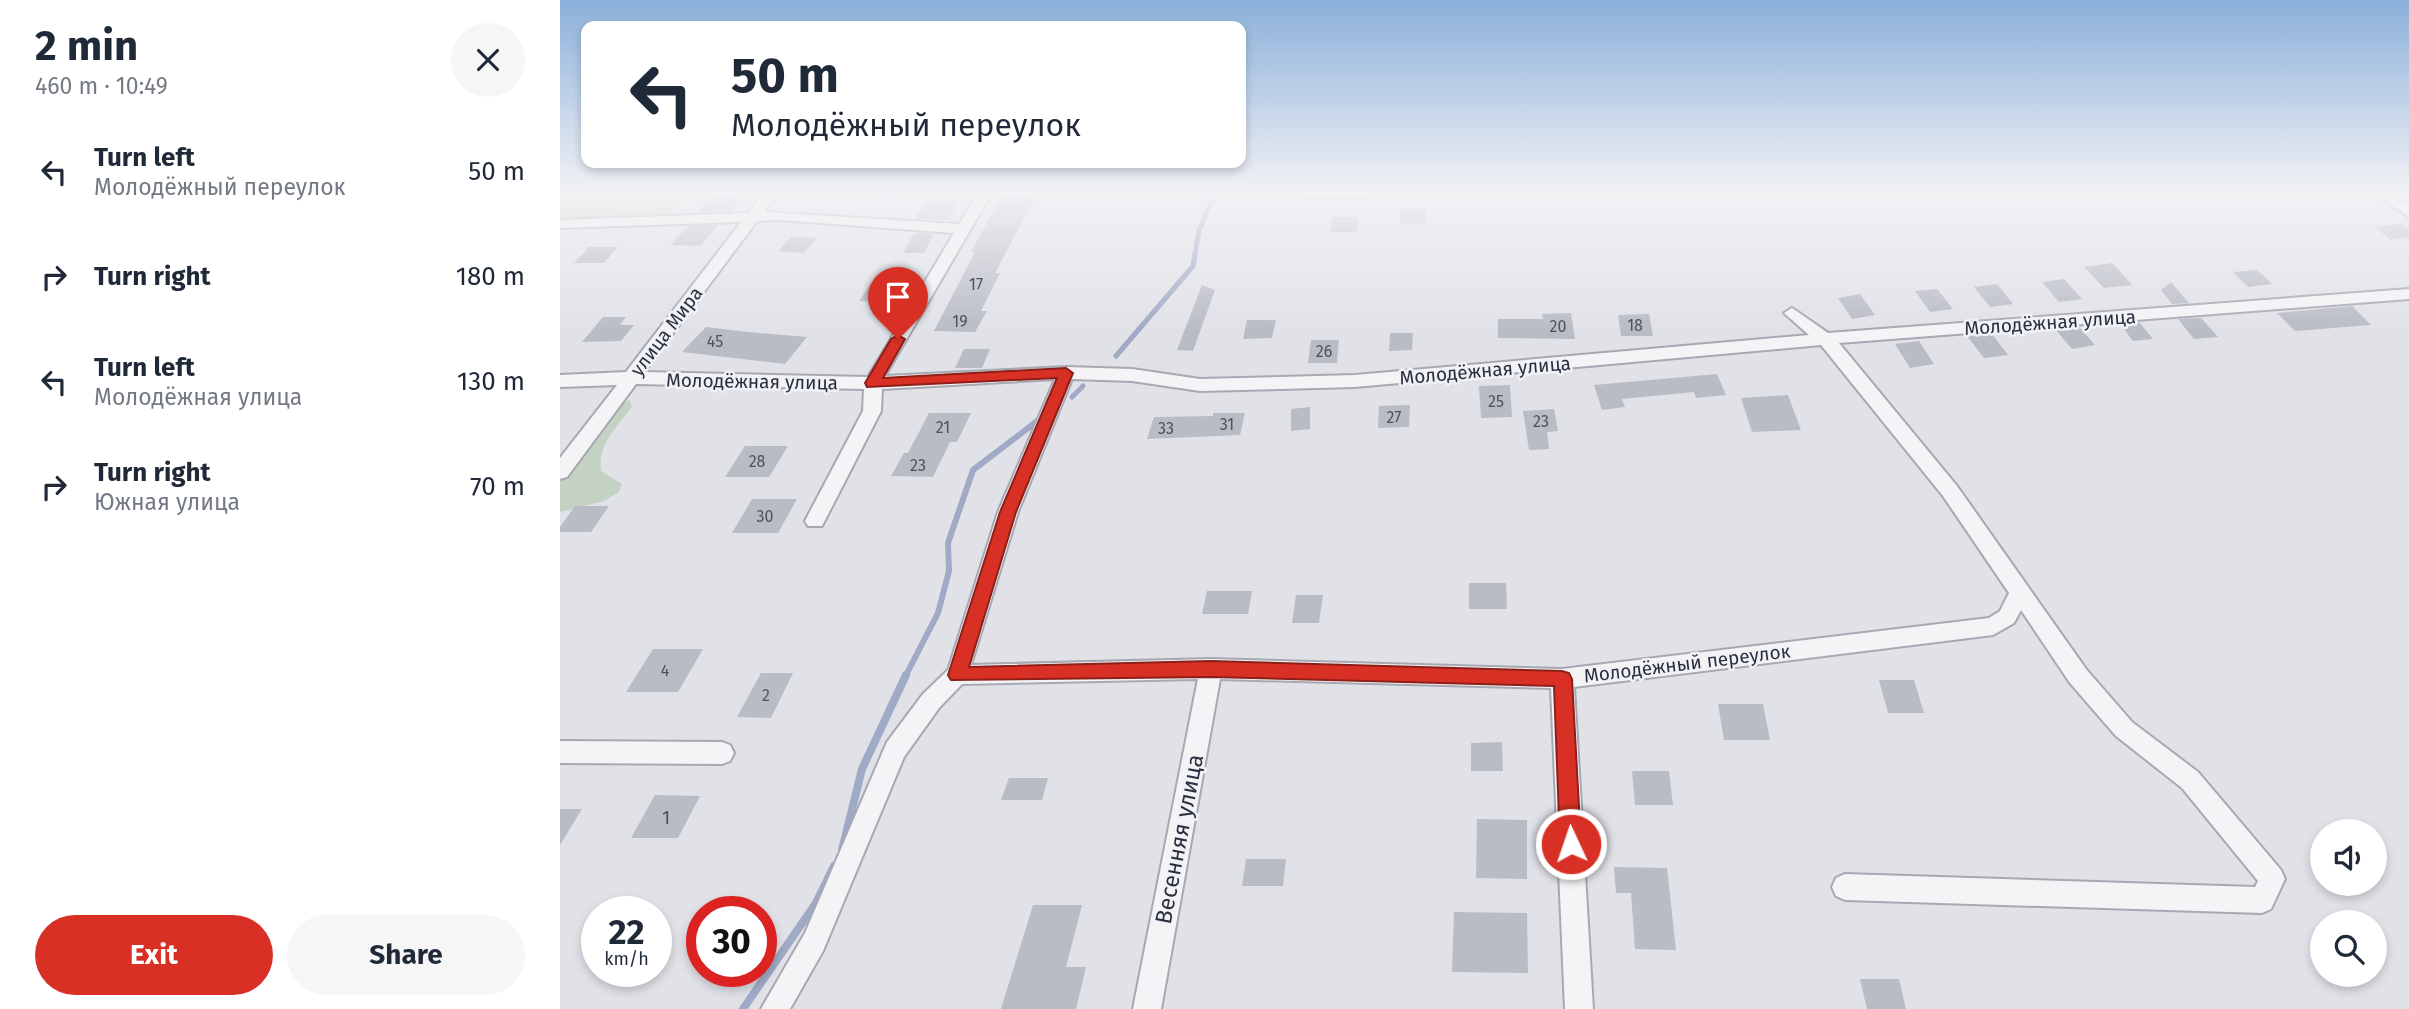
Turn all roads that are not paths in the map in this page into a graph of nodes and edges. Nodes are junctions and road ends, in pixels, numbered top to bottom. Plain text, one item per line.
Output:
1 (735, 238) edge
2 (956, 238) edge
3 (2409, 294) edge
4 (1792, 313) dead end
5 (1825, 339) junction
6 (1066, 373) junction
7 (631, 378) junction
8 (560, 381) edge
9 (873, 383) junction
10 (560, 472) edge
11 (815, 521) dead end
12 (2021, 592) junction
13 (1211, 669) junction
14 (957, 675) junction
15 (1562, 679) junction
16 (560, 752) edge
17 (722, 753) dead end
18 (1845, 887) dead end
19 (775, 1009) edge
20 (1147, 1009) edge
21 (1579, 1009) edge

1 - 7 street, улица Мира
2 - 9 street
3 - 5 street, Молодёжная улица
4 - 5 street
5 - 6 street, Молодёжная улица
5 - 12 street
6 - 9 street, Молодёжная улица
6 - 14 street
7 - 8 street, Молодёжная улица
7 - 9 street, Молодёжная улица
7 - 10 street, улица Мира
9 - 11 street
12 - 15 street, Молодёжный переулок
12 - 18 street
13 - 14 street, Молодёжный переулок
13 - 15 street, Молодёжный переулок
13 - 20 street, Весенняя улица
14 - 19 street
15 - 21 street
16 - 17 street

